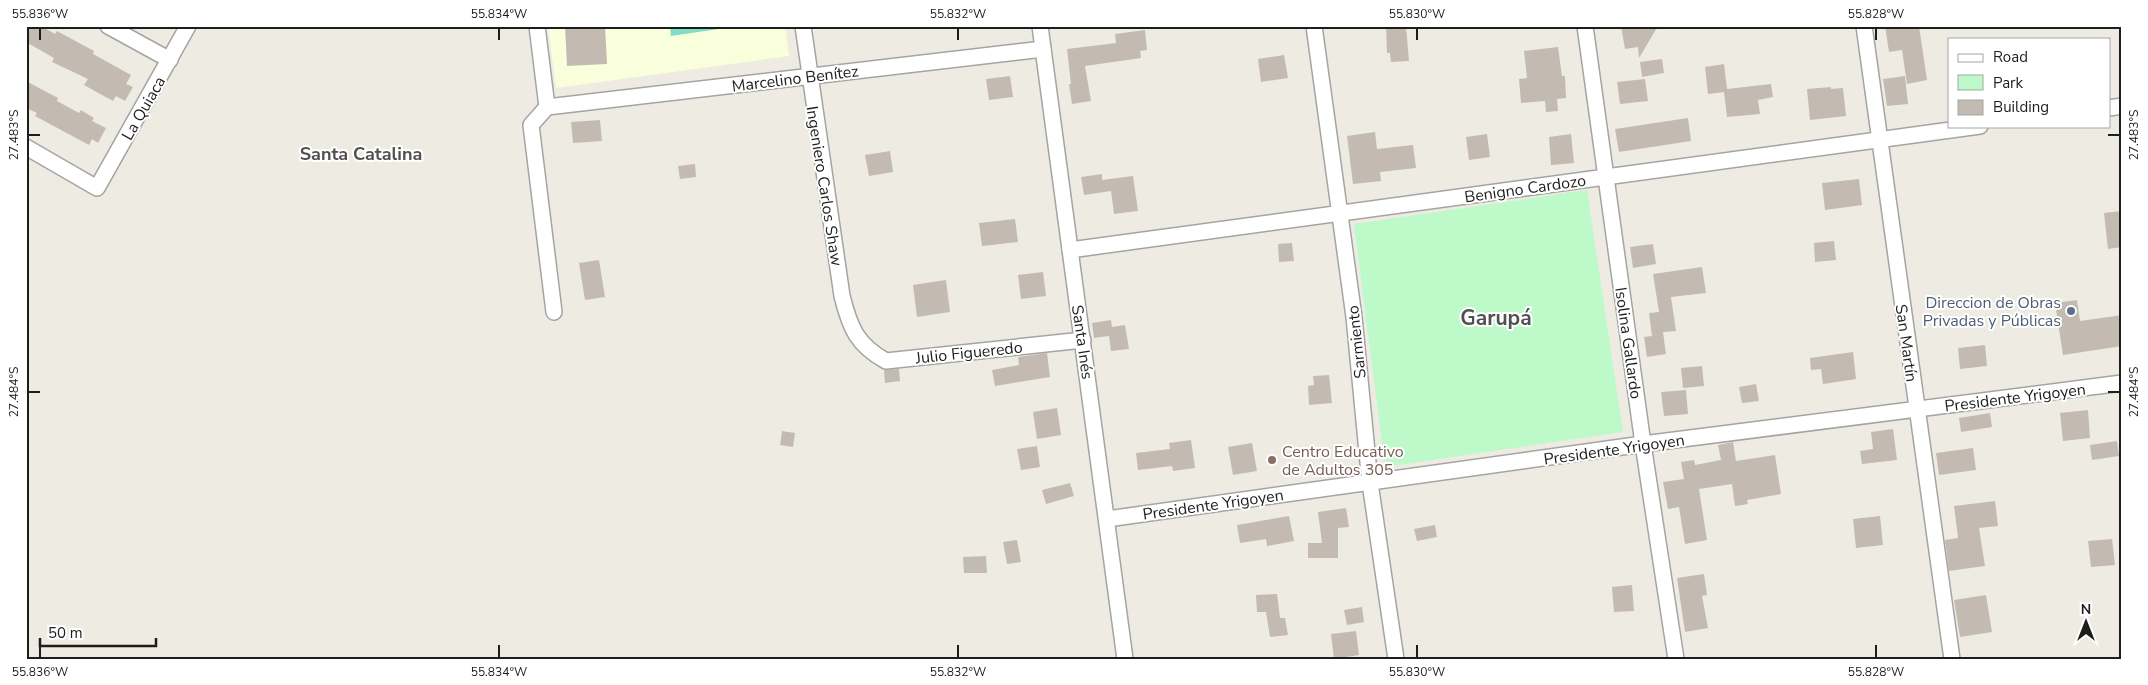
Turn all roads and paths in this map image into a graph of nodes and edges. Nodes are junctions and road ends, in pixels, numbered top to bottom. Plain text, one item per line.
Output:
1 (108, 26) edge
2 (188, 26) edge
3 (537, 26) edge
4 (803, 26) edge
5 (1040, 26) edge
6 (1314, 26) edge
7 (1585, 26) edge
8 (1864, 26) edge
9 (1043, 49) junction
10 (170, 60) junction
11 (809, 76) junction
12 (547, 107) junction
13 (1966, 128) edge
14 (1880, 140) junction
15 (26, 147) edge
16 (1606, 177) junction
17 (1340, 214) junction
18 (1070, 250) junction
19 (554, 312) dead end
20 (1083, 340) junction
21 (860, 342) joint
22 (2122, 383) edge
23 (1916, 410) junction
24 (1643, 444) junction
25 (1370, 483) junction
26 (1106, 519) junction
27 (1126, 659) edge
28 (1396, 659) edge
29 (1676, 659) edge
30 (1952, 659) edge

1 - 10 street
2 - 10 street, La Quiaca
3 - 12 street
4 - 11 street, Ingeniero Carlos Shaw
5 - 9 street, Santa Inés
6 - 17 street, Sarmiento
7 - 16 street, Isolina Gallardo
8 - 14 street, San Martín
9 - 11 street, Marcelino Benítez
9 - 18 street, Santa Inés
10 - 15 street, La Quiaca
11 - 12 street, Marcelino Benítez
11 - 21 street, Ingeniero Carlos Shaw
12 - 19 street
13 - 14 street, Benigno Cardozo
14 - 16 street, Benigno Cardozo
14 - 23 street, San Martín
16 - 17 street, Benigno Cardozo
16 - 24 street, Isolina Gallardo
17 - 18 street, Benigno Cardozo
17 - 25 street, Sarmiento
18 - 20 street, Santa Inés
20 - 21 street, Julio Figueredo
20 - 26 street, Santa Inés
22 - 23 street, Presidente Yrigoyen
23 - 24 street, Presidente Yrigoyen
23 - 30 street, San Martín
24 - 25 street, Presidente Yrigoyen
24 - 29 street, Isolina Gallardo
25 - 26 street, Presidente Yrigoyen
25 - 28 street, Sarmiento
26 - 27 street, Santa Inés

